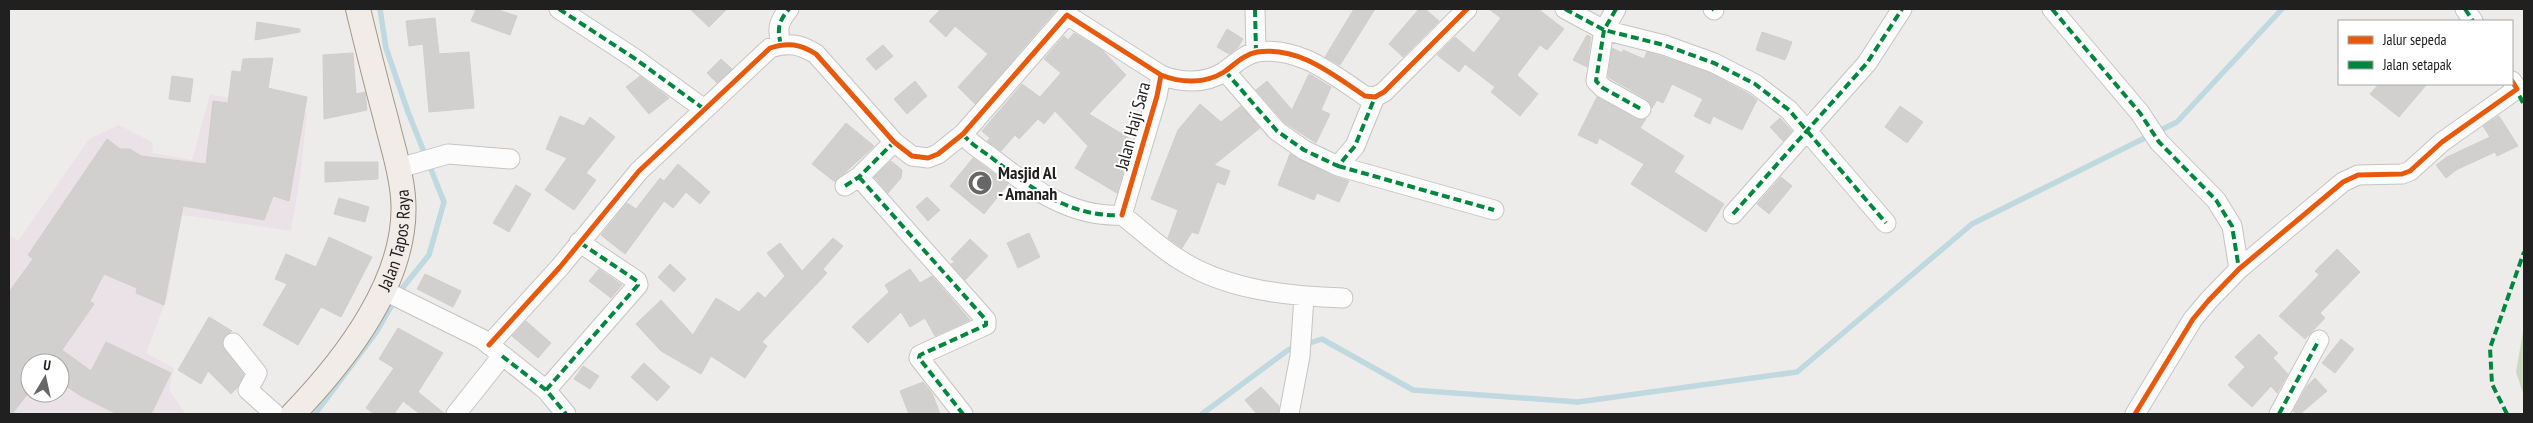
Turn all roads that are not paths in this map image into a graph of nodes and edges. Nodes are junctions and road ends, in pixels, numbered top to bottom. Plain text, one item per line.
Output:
1 (358, 9) edge
2 (558, 9) edge
3 (788, 9) edge
4 (1255, 9) edge
5 (1565, 9) edge
6 (1616, 9) edge
7 (1902, 9) edge
8 (2052, 9) edge
9 (2465, 9) edge
10 (1464, 10) edge
11 (1064, 12) edge
12 (2472, 20) edge
13 (1604, 30) junction
14 (781, 45) junction
15 (1256, 52) junction
16 (1225, 71) junction
17 (1161, 75) junction
18 (2513, 83) edge
19 (1375, 97) junction
20 (704, 109) junction
21 (1641, 109) dead end
22 (1806, 130) junction
23 (963, 134) junction
24 (894, 142) junction
25 (510, 159) dead end
26 (408, 165) junction
27 (1338, 166) junction
28 (1494, 210) dead end
29 (1733, 214) dead end
30 (1122, 215) junction
31 (1886, 223) dead end
32 (579, 242) junction
33 (2239, 269) junction
34 (387, 293) junction
35 (1304, 296) junction
36 (1343, 298) dead end
37 (2319, 340) dead end
38 (233, 343) dead end
39 (496, 351) junction
40 (546, 390) junction
41 (275, 414) edge
42 (293, 414) edge
43 (456, 414) edge
44 (566, 414) edge
45 (964, 414) edge
46 (1289, 414) edge
47 (2135, 414) edge
48 (2279, 414) edge

1 - 26 main road, Jalan Tapos Raya
2 - 20 street
3 - 14 street
4 - 15 street
5 - 13 street
6 - 13 street
7 - 22 street
8 - 33 street
9 - 12 street
10 - 19 street
11 - 17 street
11 - 23 street
13 - 21 street
13 - 22 street
14 - 20 street
14 - 24 street
15 - 16 street, Jalan Haji Sara
15 - 19 street
16 - 17 street, Jalan Haji Sara
16 - 27 street
17 - 30 street, Jalan Haji Sara
18 - 33 street
19 - 27 street
20 - 32 street
22 - 29 street
22 - 31 street
23 - 24 street
23 - 30 street
24 - 45 street
25 - 26 street
26 - 34 main road, Jalan Tapos Raya
27 - 28 street
30 - 35 street
32 - 39 street
32 - 40 street
33 - 47 street
34 - 39 street
34 - 42 main road, Jalan Tapos Raya
35 - 36 street
35 - 46 street
37 - 48 street
38 - 41 street
39 - 40 street
39 - 43 street
40 - 44 street

